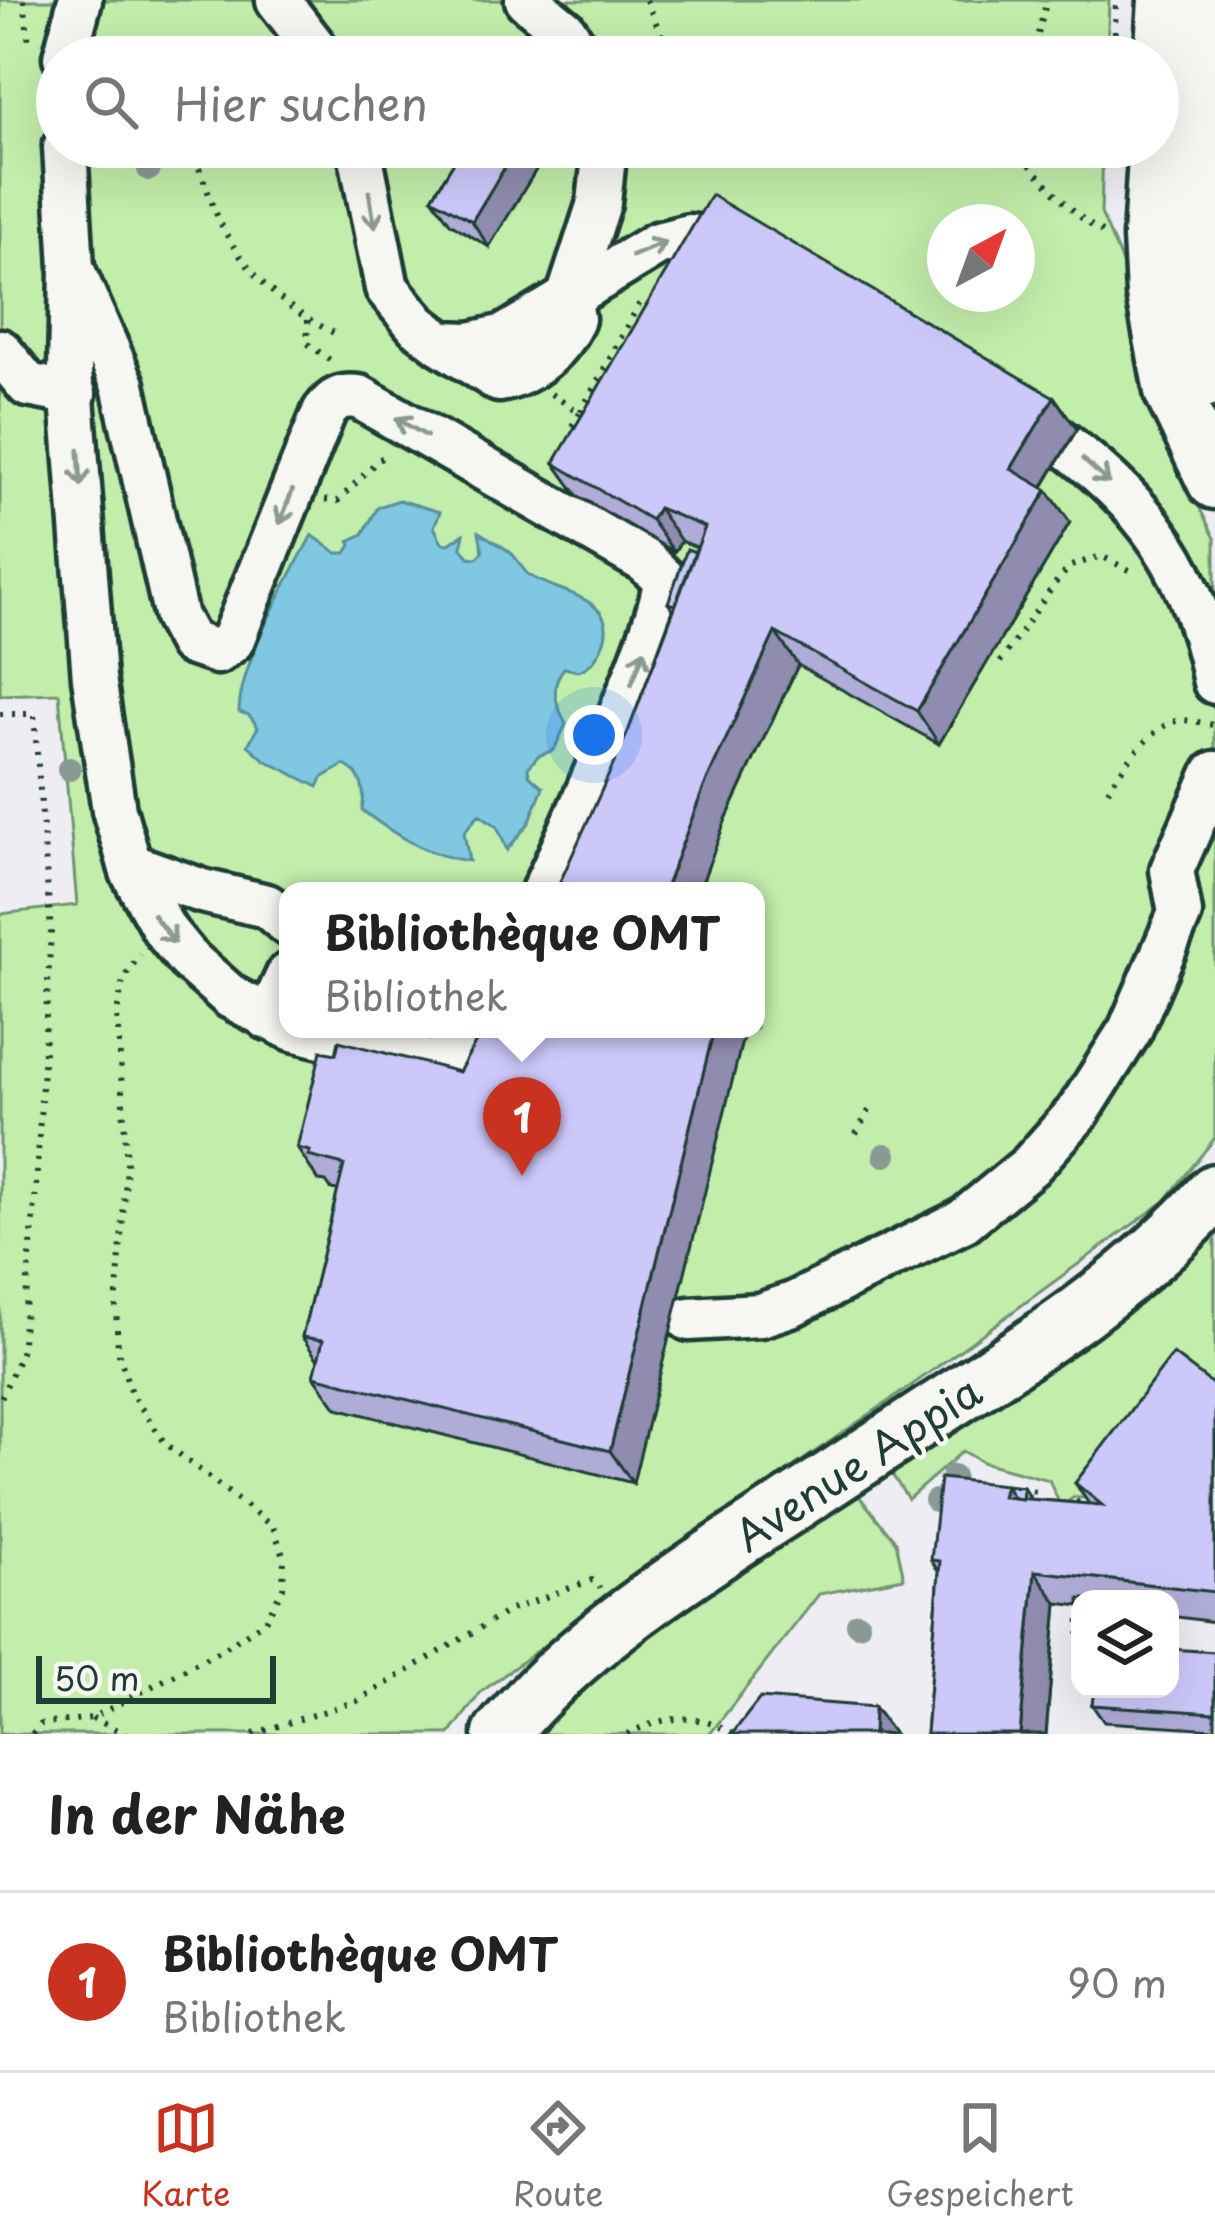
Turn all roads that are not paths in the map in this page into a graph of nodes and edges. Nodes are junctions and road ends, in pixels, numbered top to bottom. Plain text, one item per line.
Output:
1 (278, 0) edge
2 (527, 0) edge
3 (1166, 0) edge
4 (1211, 0) edge
5 (306, 36) edge
6 (568, 36) edge
7 (1164, 36) edge
8 (66, 168) edge
9 (362, 168) edge
10 (603, 168) edge
11 (1157, 168) edge
12 (1166, 168) edge
13 (1208, 193) edge
14 (774, 266) edge
15 (72, 268) junction
16 (569, 295) junction
17 (0, 352) edge
18 (117, 367) junction
19 (72, 383) junction
20 (987, 393) edge
21 (1215, 404) edge
22 (1215, 481) edge
23 (1215, 682) edge
24 (1215, 773) edge
25 (130, 865) junction
26 (548, 882) edge
27 (279, 916) edge
28 (279, 1023) edge
29 (333, 1038) edge
30 (467, 1038) edge
31 (1215, 1192) edge
32 (689, 1319) dead end
33 (501, 1734) edge

1 - 5 lane
2 - 6 lane
3 - 7 main road
4 - 13 main road
8 - 15 lane
9 -> 16 lane
10 - 16 lane
11 - 22 main road
12 - 13 lane
13 - 21 main road
16 -> 14 lane
15 - 18 lane
15 - 19 lane
17 - 19 lane
18 - 19 lane
26 -> 18 lane
19 -> 25 lane
20 -> 23 lane
24 - 32 lane
25 - 27 lane
25 -> 28 lane
29 - 30 lane
31 - 33 main road, Avenue Appia

